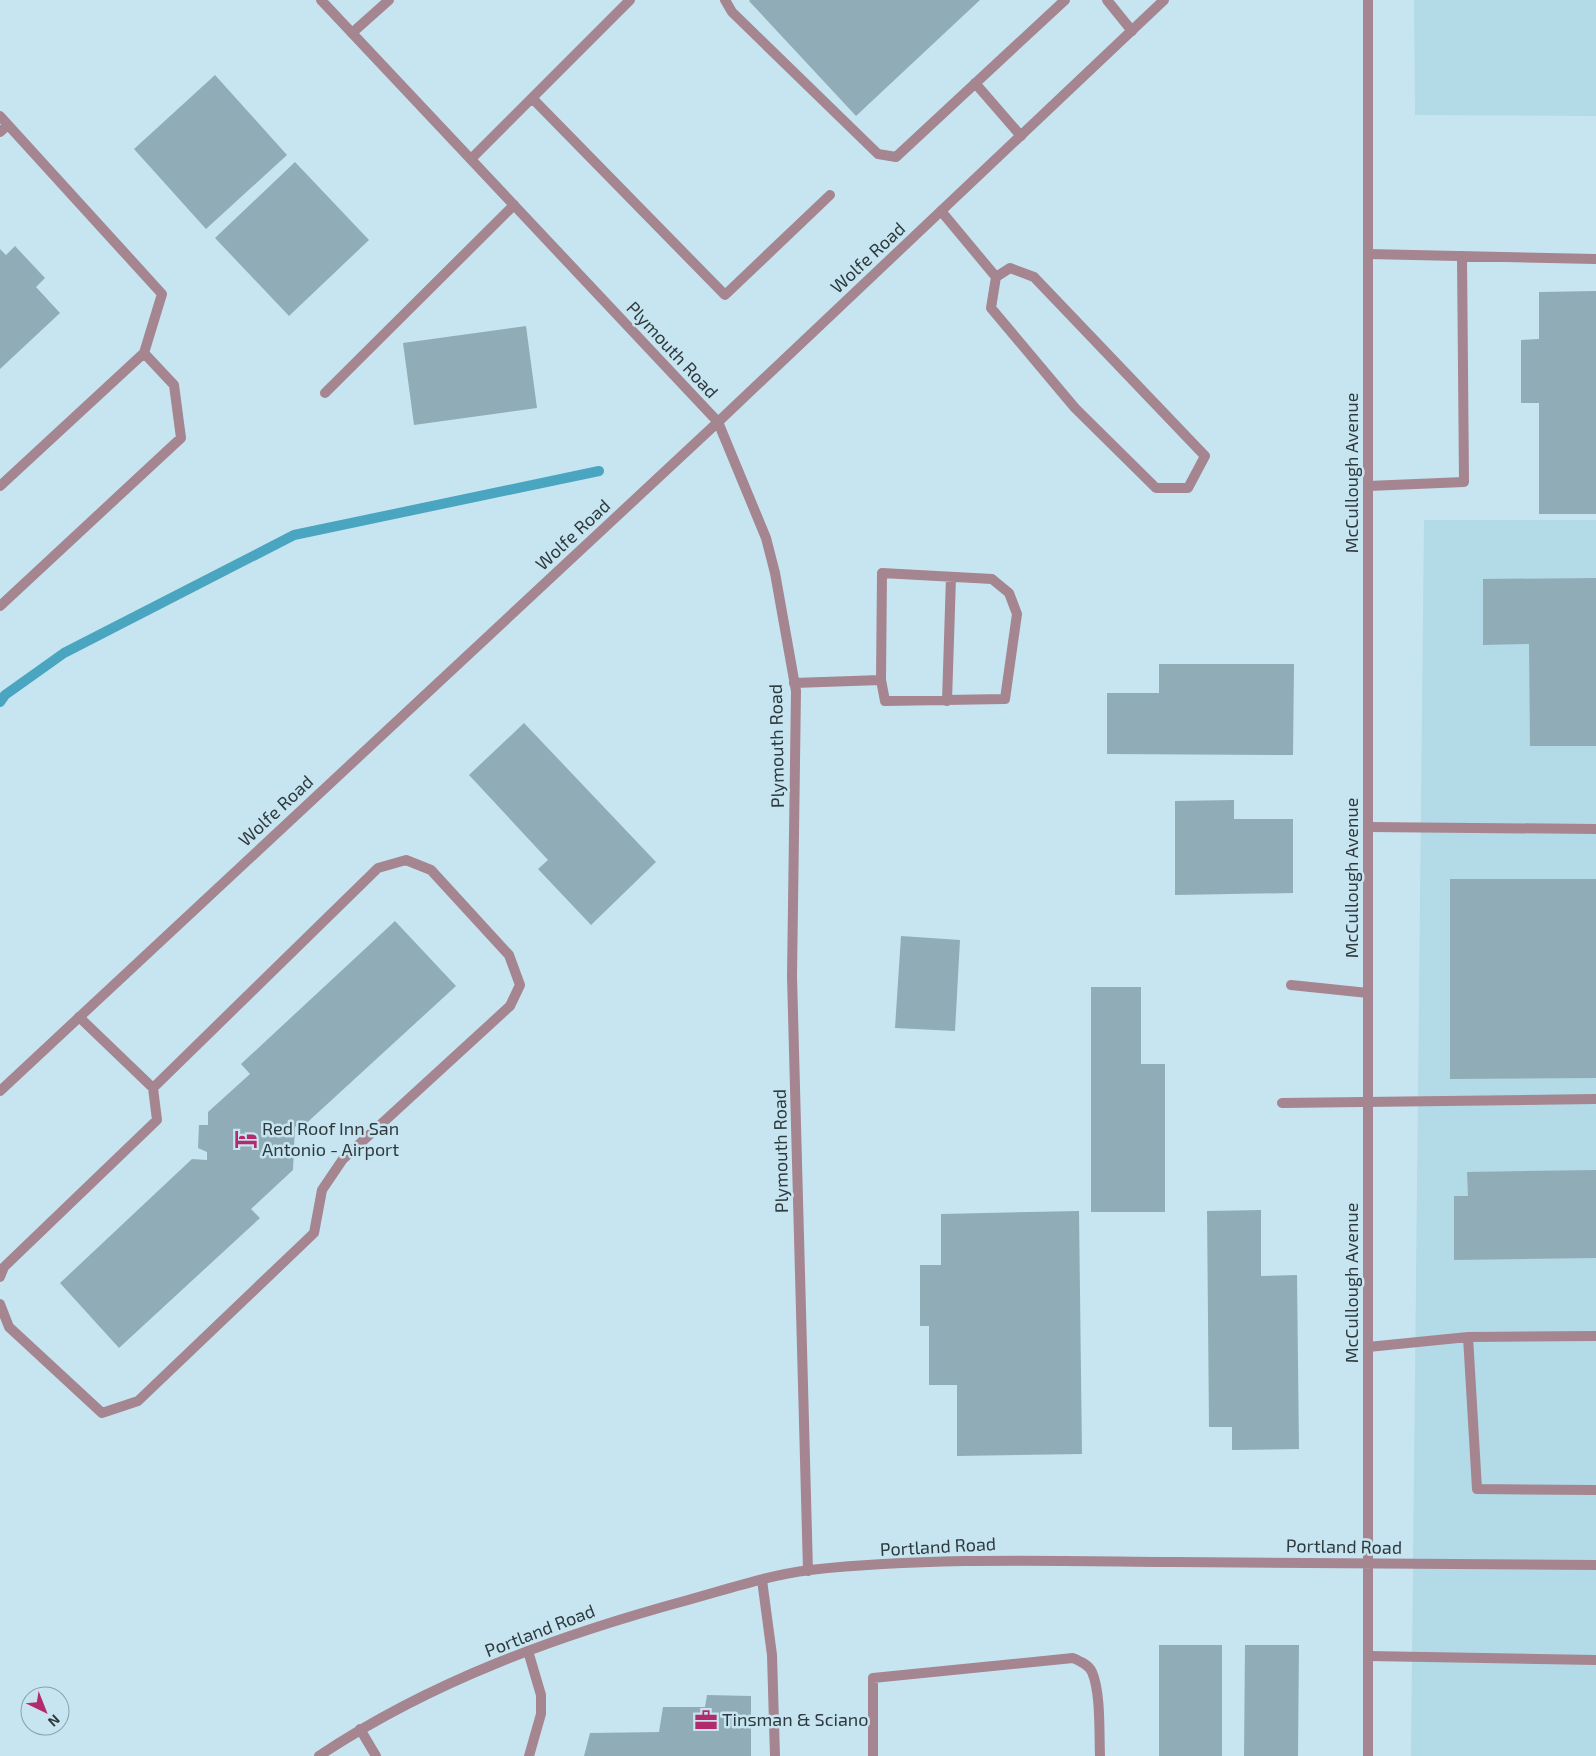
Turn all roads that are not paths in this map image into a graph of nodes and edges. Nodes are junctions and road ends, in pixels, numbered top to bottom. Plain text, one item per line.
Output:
1 (321, 0) edge
2 (389, 0) edge
3 (630, 0) edge
4 (725, 0) edge
5 (1066, 0) edge
6 (1107, 0) edge
7 (1164, 0) edge
8 (1368, 0) edge
9 (1132, 31) junction
10 (352, 33) junction
11 (975, 83) junction
12 (533, 98) junction
13 (0, 116) edge
14 (8, 124) junction
15 (0, 132) edge
16 (1021, 136) junction
17 (471, 159) junction
18 (830, 195) dead end
19 (514, 205) junction
20 (942, 211) junction
21 (1368, 254) junction
22 (1462, 256) junction
23 (1596, 259) edge
24 (996, 276) junction
25 (144, 353) junction
26 (325, 393) dead end
27 (718, 422) junction
28 (0, 486) edge
29 (1368, 486) junction
30 (951, 577) junction
31 (0, 606) edge
32 (881, 680) junction
33 (794, 682) junction
34 (947, 701) junction
35 (1368, 828) junction
36 (1596, 829) edge
37 (1291, 985) dead end
38 (1368, 993) junction
39 (79, 1017) junction
40 (153, 1088) junction
41 (0, 1091) edge
42 (1596, 1099) edge
43 (1368, 1101) junction
44 (1282, 1103) dead end
45 (0, 1277) edge
46 (0, 1304) edge
47 (1596, 1336) edge
48 (1468, 1337) junction
49 (1368, 1347) junction
50 (1596, 1490) edge
51 (1368, 1564) junction
52 (1596, 1565) edge
53 (808, 1570) junction
54 (762, 1580) junction
55 (528, 1651) junction
56 (1368, 1656) junction
57 (1596, 1660) edge
58 (360, 1729) junction
59 (319, 1756) edge
60 (376, 1756) edge
61 (529, 1756) edge
62 (776, 1756) edge
63 (873, 1756) edge
64 (1100, 1756) edge
65 (1368, 1756) edge

1 - 10 street, Plymouth Road
2 - 10 street
3 - 12 street
4 - 11 street
5 - 11 street
6 - 9 street
7 - 9 street, Wolfe Road
8 - 21 street, McCullough Avenue
9 - 16 street, Wolfe Road
10 - 17 street, Plymouth Road
11 - 16 street
12 - 17 street
12 - 18 street
13 - 14 street
14 - 15 street
14 - 25 street
16 - 20 street, Wolfe Road
17 - 19 street, Plymouth Road
19 - 26 street
19 - 27 street, Plymouth Road
20 - 24 street
20 - 27 street, Wolfe Road
21 - 22 street
21 - 29 street, McCullough Avenue
22 - 23 street
22 - 29 street
24 - 24 street
25 - 28 street
25 - 31 street
27 - 33 street, Plymouth Road
27 - 39 street, Wolfe Road
29 - 35 street, McCullough Avenue
30 - 32 street
30 - 34 street
30 - 34 street
32 - 33 street
32 - 34 street
33 - 53 street, Plymouth Road
35 - 36 street
35 - 38 street, McCullough Avenue
37 - 38 street
38 - 43 street, McCullough Avenue
39 - 40 street
39 - 41 street, Wolfe Road
40 - 45 street
40 - 46 street
42 - 43 street
43 - 44 street
43 - 49 street, McCullough Avenue
47 - 48 street
48 - 49 street
48 - 50 street
49 - 51 street, McCullough Avenue
51 - 52 street, Portland Road
51 - 53 street, Portland Road
51 - 56 street, McCullough Avenue
53 - 54 street, Portland Road
54 - 55 street, Portland Road
54 - 62 street
55 - 58 street, Portland Road
55 - 61 street
56 - 57 street
56 - 65 street, McCullough Avenue
58 - 59 street, Portland Road
58 - 60 street
63 - 64 street

